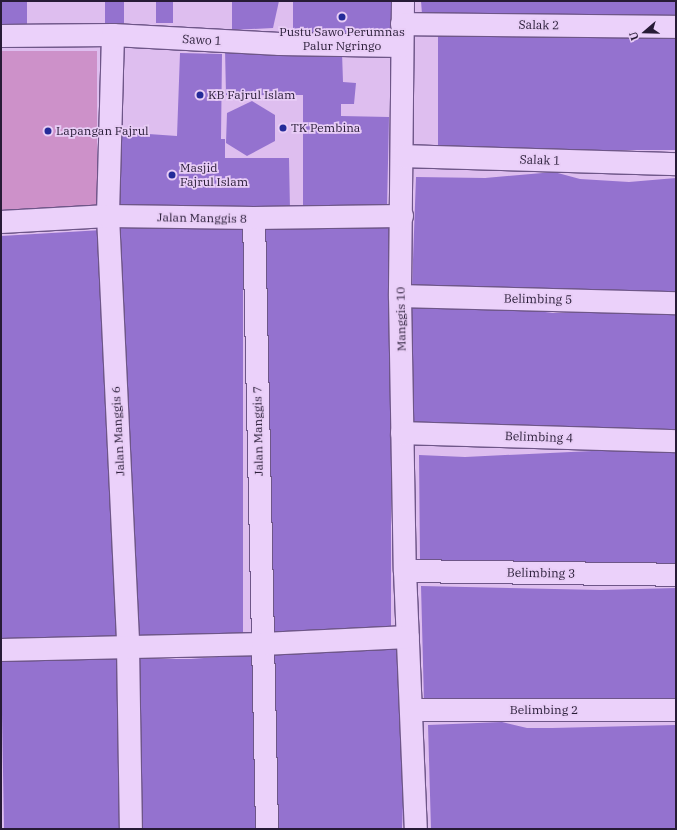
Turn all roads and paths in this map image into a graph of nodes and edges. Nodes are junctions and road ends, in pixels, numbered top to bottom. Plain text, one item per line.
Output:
1 (403, 1) edge
2 (402, 24) junction
3 (676, 27) edge
4 (113, 35) junction
5 (1, 36) edge
6 (402, 46) junction
7 (403, 156) junction
8 (676, 164) edge
9 (108, 216) junction
10 (402, 216) junction
11 (254, 218) junction
12 (1, 222) edge
13 (400, 296) junction
14 (676, 302) edge
15 (402, 433) junction
16 (676, 441) edge
17 (405, 572) junction
18 (676, 576) edge
19 (408, 637) junction
20 (263, 644) junction
21 (128, 645) junction
22 (1, 650) edge
23 (412, 710) junction
24 (676, 710) edge
25 (131, 829) edge
26 (267, 829) edge
27 (416, 829) edge

1 - 2 street, Manggis 10
2 - 3 street, Salak 2
2 - 6 street, Manggis 10
4 - 5 street, Sawo 1
4 - 6 street, Sawo 1
4 - 9 street, Jalan Manggis 6
6 - 7 street, Manggis 10
7 - 8 street, Salak 1
7 - 10 street, Manggis 10
9 - 11 street, Jalan Manggis 8
9 - 12 street, Jalan Manggis 8
9 - 21 street, Jalan Manggis 6
10 - 11 street, Jalan Manggis 8
10 - 13 street, Manggis 10
11 - 20 street, Jalan Manggis 7
13 - 14 street, Belimbing 5
13 - 15 street, Manggis 10
15 - 16 street, Belimbing 4
15 - 17 street, Manggis 10
17 - 18 street, Belimbing 3
17 - 19 street, Manggis 10
19 - 20 street
19 - 23 street, Manggis 10
20 - 21 street
20 - 26 street, Jalan Manggis 7
21 - 22 street
21 - 25 street, Jalan Manggis 6
23 - 24 street, Belimbing 2
23 - 27 street, Manggis 10

